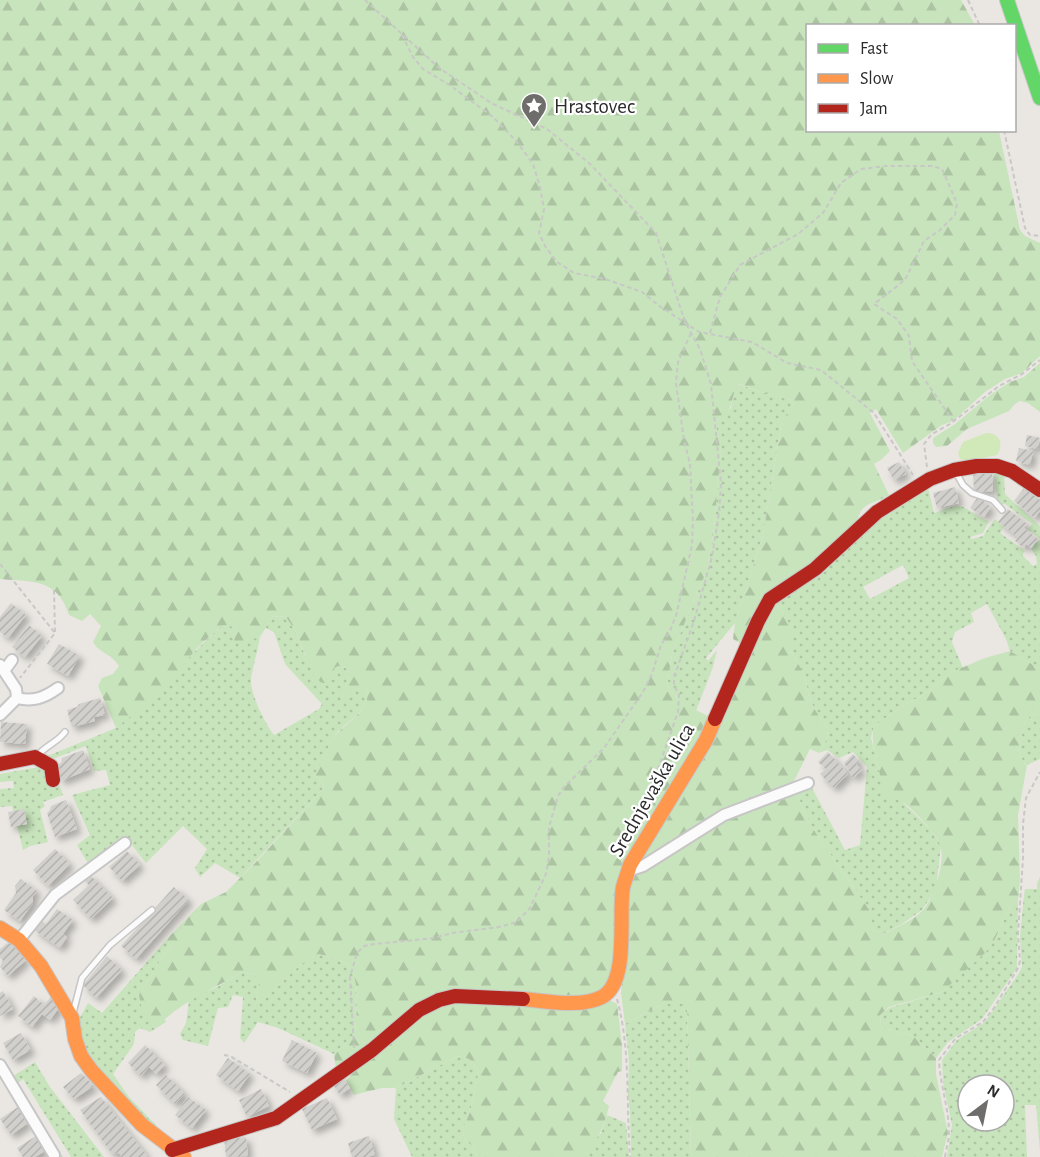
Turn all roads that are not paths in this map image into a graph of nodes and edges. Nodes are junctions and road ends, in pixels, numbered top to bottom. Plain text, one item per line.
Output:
1 (1007, 0) edge
2 (1015, 24) edge
3 (1016, 27) edge
4 (1040, 98) edge
5 (954, 470) junction
6 (1040, 490) edge
7 (1002, 510) dead end
8 (12, 660) dead end
9 (2, 668) edge
10 (58, 688) dead end
11 (16, 694) junction
12 (0, 715) edge
13 (66, 732) dead end
14 (35, 757) junction
15 (0, 764) edge
16 (53, 780) dead end
17 (808, 783) dead end
18 (125, 843) dead end
19 (631, 866) junction
20 (152, 910) dead end
21 (0, 928) edge
22 (19, 940) junction
23 (72, 1018) junction
24 (0, 1065) edge
25 (178, 1153) edge
26 (54, 1155) dead end

1 - 2 main road
3 - 4 main road
5 - 6 main road, Srednjevaška ulica
5 - 7 lane
5 - 19 main road, Srednjevaška ulica
8 - 9 street
9 - 11 street
10 - 11 street
11 - 12 street
13 - 14 lane
14 - 15 main road
14 - 16 main road
17 - 19 street
18 - 22 street
19 - 25 main road, Srednjevaška ulica
20 - 23 lane
21 - 22 main road
22 - 23 main road
23 - 25 main road
24 - 26 street

